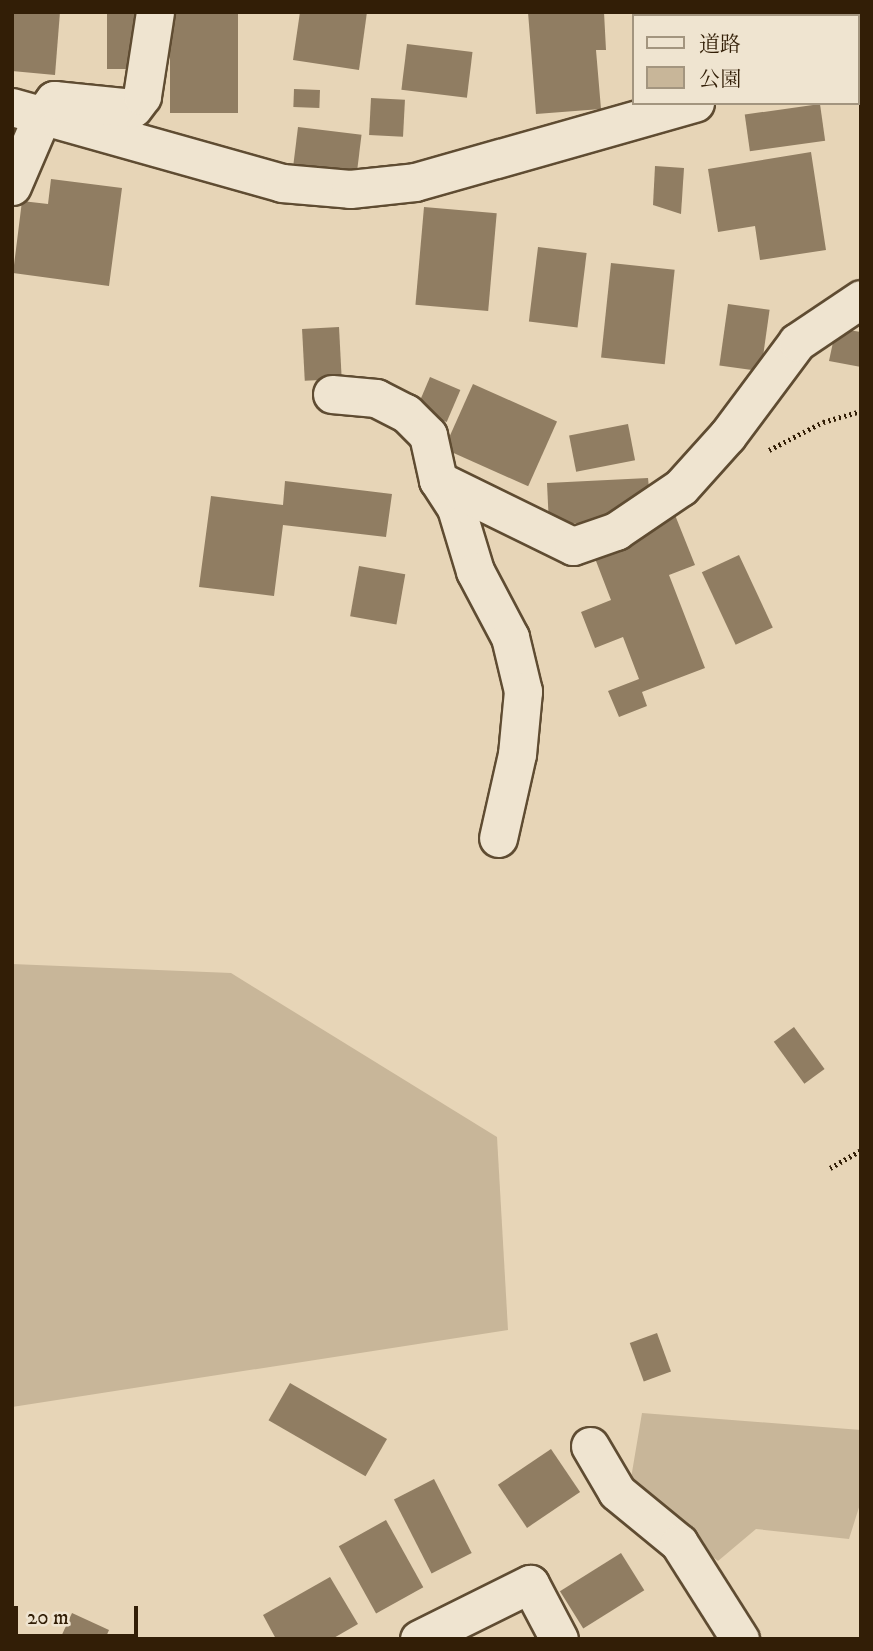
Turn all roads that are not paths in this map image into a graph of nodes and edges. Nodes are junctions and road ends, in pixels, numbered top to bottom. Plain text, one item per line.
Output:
1 (155, 12) edge
2 (688, 105) edge
3 (27, 111) edge
4 (12, 186) edge
5 (861, 299) edge
6 (332, 394) dead end
7 (438, 480) junction
8 (498, 838) dead end
9 (590, 1446) dead end
10 (419, 1639) edge
11 (559, 1639) edge
12 (740, 1639) edge

1 - 3 street
2 - 3 street
3 - 4 street
5 - 7 street
6 - 7 street
7 - 8 street
9 - 12 street
10 - 11 street

